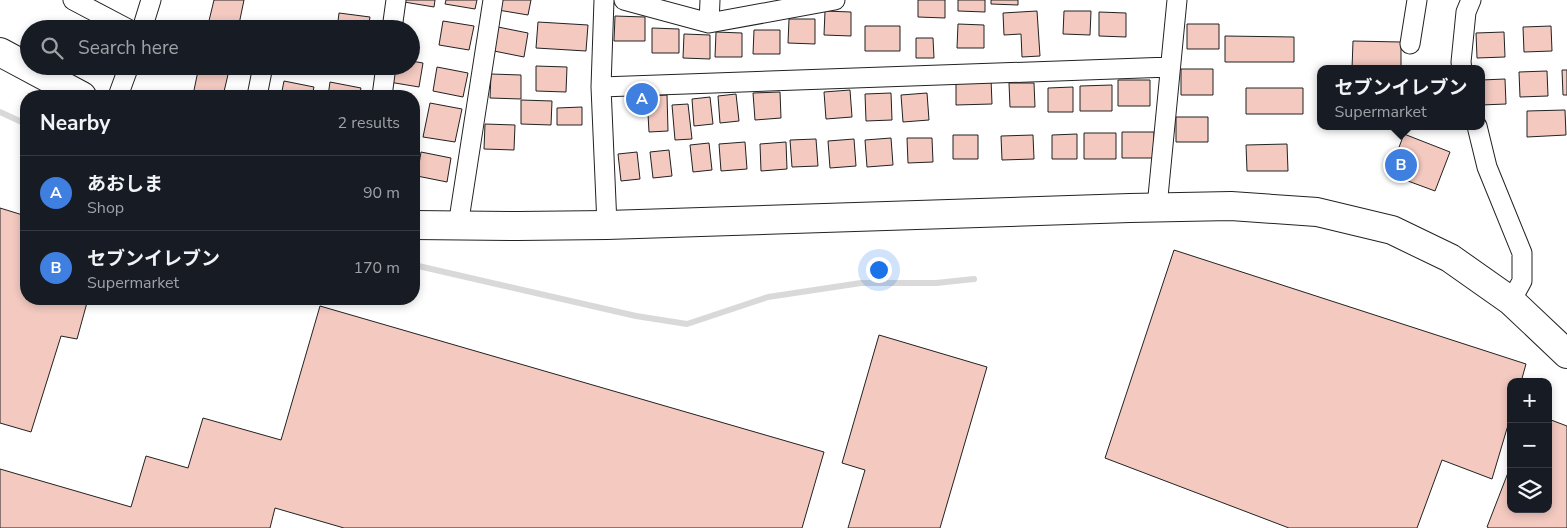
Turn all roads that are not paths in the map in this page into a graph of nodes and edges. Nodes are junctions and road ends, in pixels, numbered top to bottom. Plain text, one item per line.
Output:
1 (73, 0) edge
2 (151, 0) edge
3 (396, 0) edge
4 (492, 0) edge
5 (604, 0) edge
6 (624, 0) edge
7 (710, 0) edge
8 (1177, 0) edge
9 (1417, 0) edge
10 (1471, 0) edge
11 (829, 1) edge
12 (111, 20) edge
13 (145, 20) edge
14 (393, 20) edge
15 (710, 23) junction
16 (1410, 44) dead end
17 (0, 52) edge
18 (20, 63) edge
19 (1461, 65) edge
20 (1170, 67) junction
21 (43, 75) edge
22 (126, 75) edge
23 (261, 75) edge
24 (385, 75) edge
25 (601, 87) junction
26 (71, 90) edge
27 (120, 90) edge
28 (258, 90) edge
29 (383, 90) edge
30 (1478, 130) edge
31 (1157, 207) junction
32 (420, 225) edge
33 (607, 225) junction
34 (458, 226) junction
35 (1511, 301) junction
36 (1567, 354) edge

1 - 12 street
2 - 13 street
3 - 14 street
4 - 34 street
5 - 25 street
6 - 15 street
7 - 15 street
8 - 20 street
9 - 16 street
10 - 19 street
11 - 15 street
17 - 18 street
20 - 25 street
20 - 31 street
21 - 26 street
22 - 27 street
23 - 28 street
24 - 29 street
25 - 33 street
30 - 35 street
31 - 33 street
31 - 35 street
32 - 34 street
33 - 34 street
35 - 36 street

